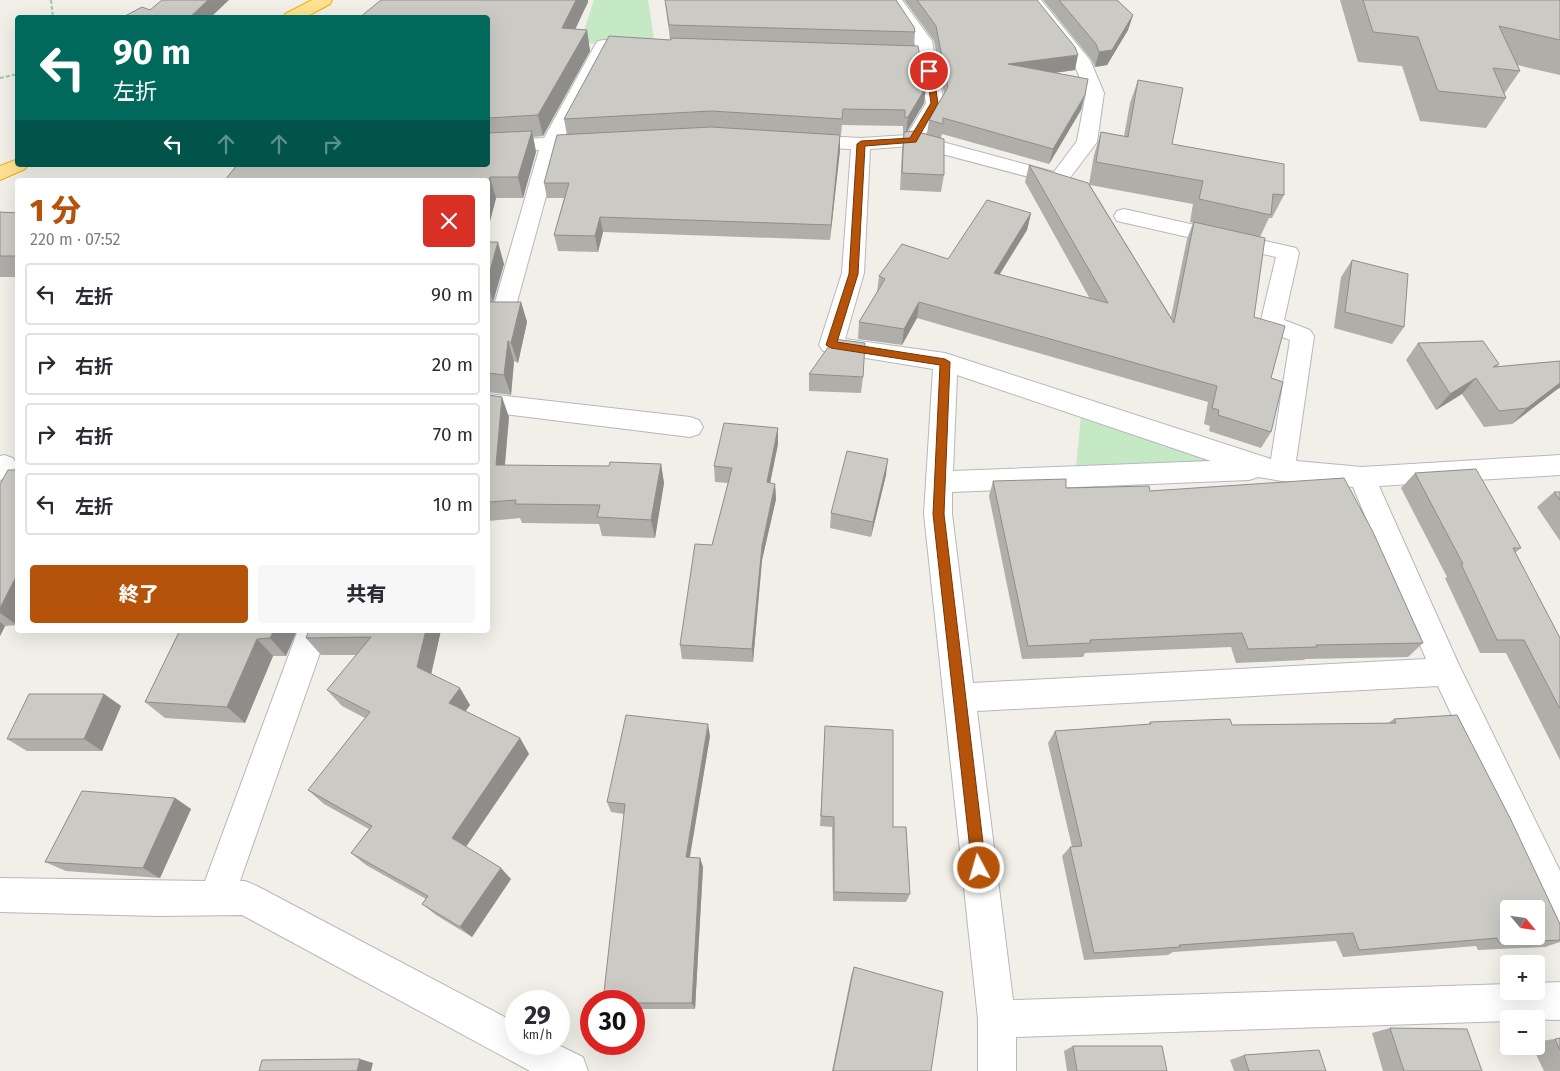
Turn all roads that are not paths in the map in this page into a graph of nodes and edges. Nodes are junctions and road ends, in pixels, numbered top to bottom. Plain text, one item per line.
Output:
1 (324, 0) edge
2 (894, 0) edge
3 (1032, 0) edge
4 (296, 15) edge
5 (664, 47) edge
6 (868, 53) edge
7 (926, 55) junction
8 (782, 139) edge
9 (913, 140) junction
10 (607, 142) edge
11 (861, 144) junction
12 (550, 145) junction
13 (490, 147) edge
14 (15, 166) edge
15 (0, 174) edge
16 (1124, 216) dead end
17 (506, 302) edge
18 (945, 362) junction
19 (490, 403) edge
20 (690, 427) dead end
21 (1560, 465) edge
22 (1273, 470) junction
23 (1362, 477) junction
24 (941, 482) junction
25 (312, 633) edge
26 (1448, 672) junction
27 (960, 698) junction
28 (0, 895) edge
29 (216, 898) junction
30 (1560, 909) edge
31 (1560, 1001) edge
32 (996, 1019) junction
33 (505, 1037) edge
34 (539, 1055) edge
35 (569, 1071) edge
36 (997, 1071) edge

1 - 4 highway
2 - 7 street
3 - 9 street
5 - 12 street
6 - 7 street
7 - 9 street
8 - 11 street
9 - 11 street
10 - 12 street
11 - 18 street
12 - 13 street
12 - 17 street
14 - 15 highway
16 - 22 street
18 - 22 street
18 - 24 street
19 - 20 street
21 - 23 street
22 - 23 street
22 - 24 street
23 - 26 street
24 - 27 street
25 - 29 street
26 - 27 street
26 - 30 street
27 - 32 street
28 - 29 street
29 - 33 street
31 - 32 street
32 - 36 street
34 - 35 street

